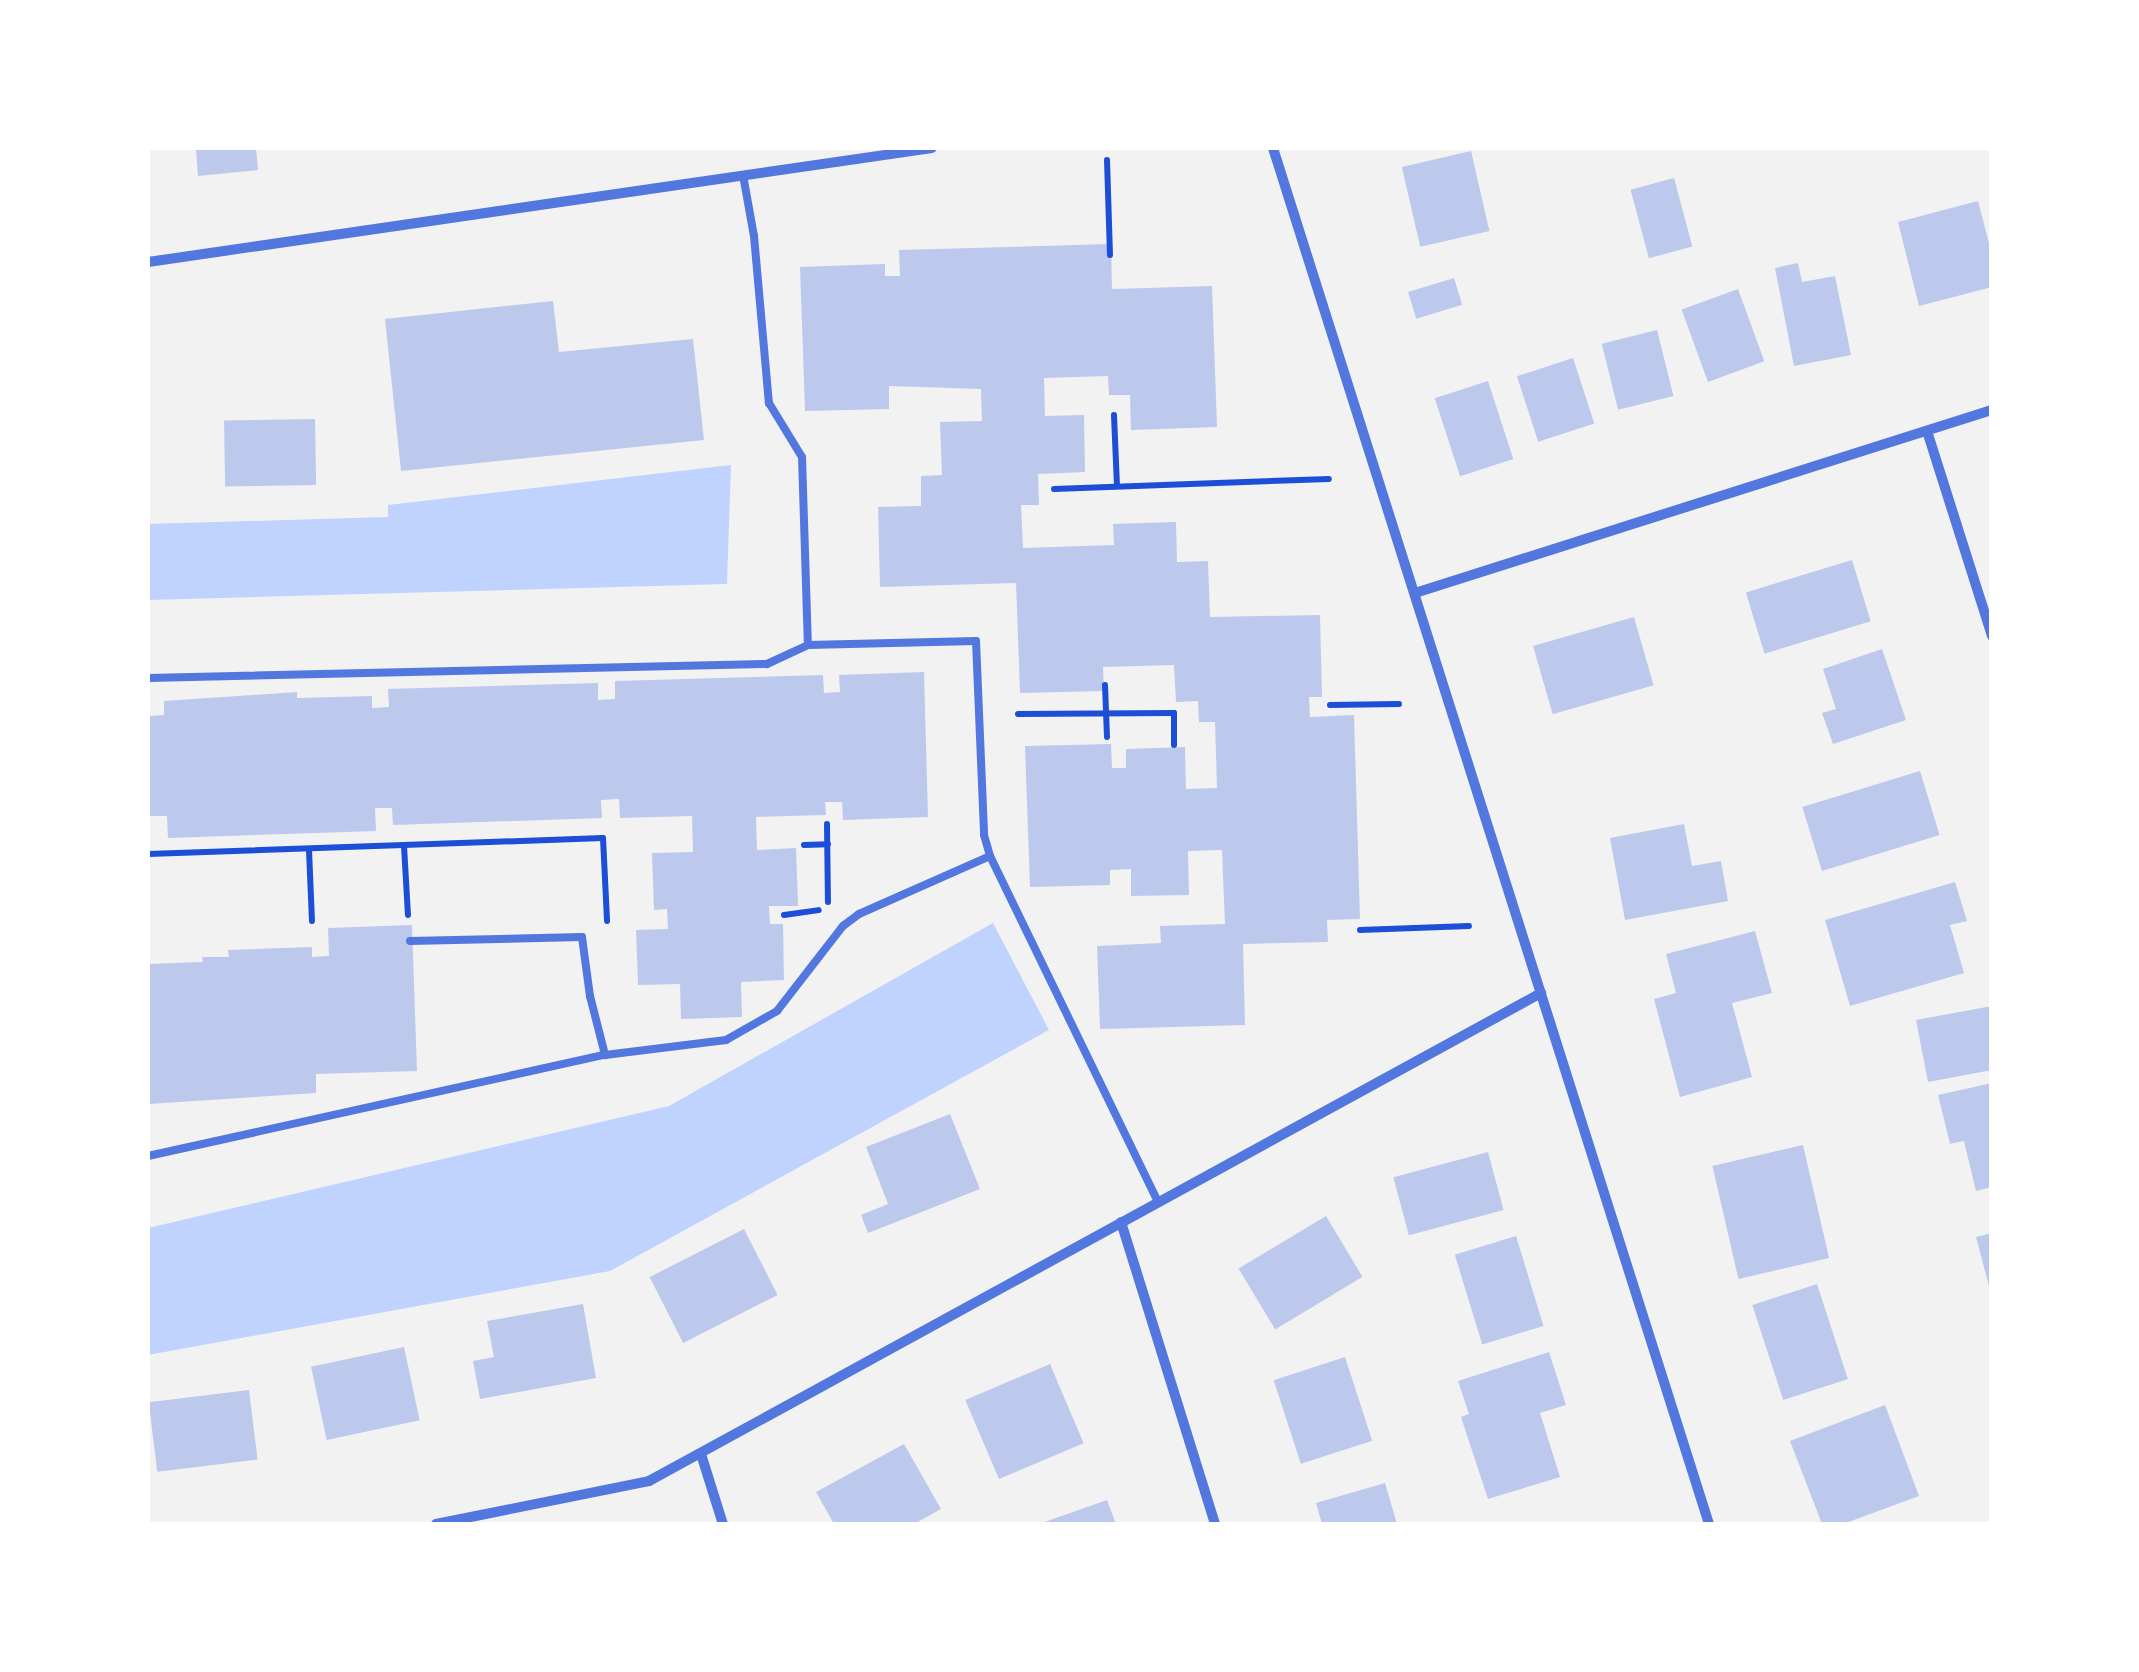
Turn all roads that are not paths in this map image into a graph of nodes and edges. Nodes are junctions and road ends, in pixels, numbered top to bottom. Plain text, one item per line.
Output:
1 (932, 148) edge
2 (1274, 148) edge
3 (743, 175) junction
4 (148, 262) edge
5 (1992, 410) edge
6 (1927, 430) junction
7 (1416, 594) junction
8 (1992, 636) edge
9 (808, 645) junction
10 (148, 678) edge
11 (990, 856) junction
12 (410, 941) road end
13 (1541, 993) junction
14 (605, 1055) junction
15 (148, 1156) edge
16 (1158, 1202) junction
17 (1121, 1222) junction
18 (701, 1454) junction
19 (436, 1524) edge
20 (723, 1524) edge
21 (1215, 1524) edge
22 (1709, 1524) edge

1 - 3 street
2 - 7 street
3 - 4 street
3 - 9 lane
5 - 6 street
6 - 7 street
6 - 8 street
7 - 13 street
9 - 10 lane
9 - 11 lane
11 - 14 lane
11 - 16 lane
12 - 14 lane
13 - 16 street
13 - 22 street
14 - 15 lane
16 - 17 street
17 - 18 street
17 - 21 street
18 - 19 street
18 - 20 street

